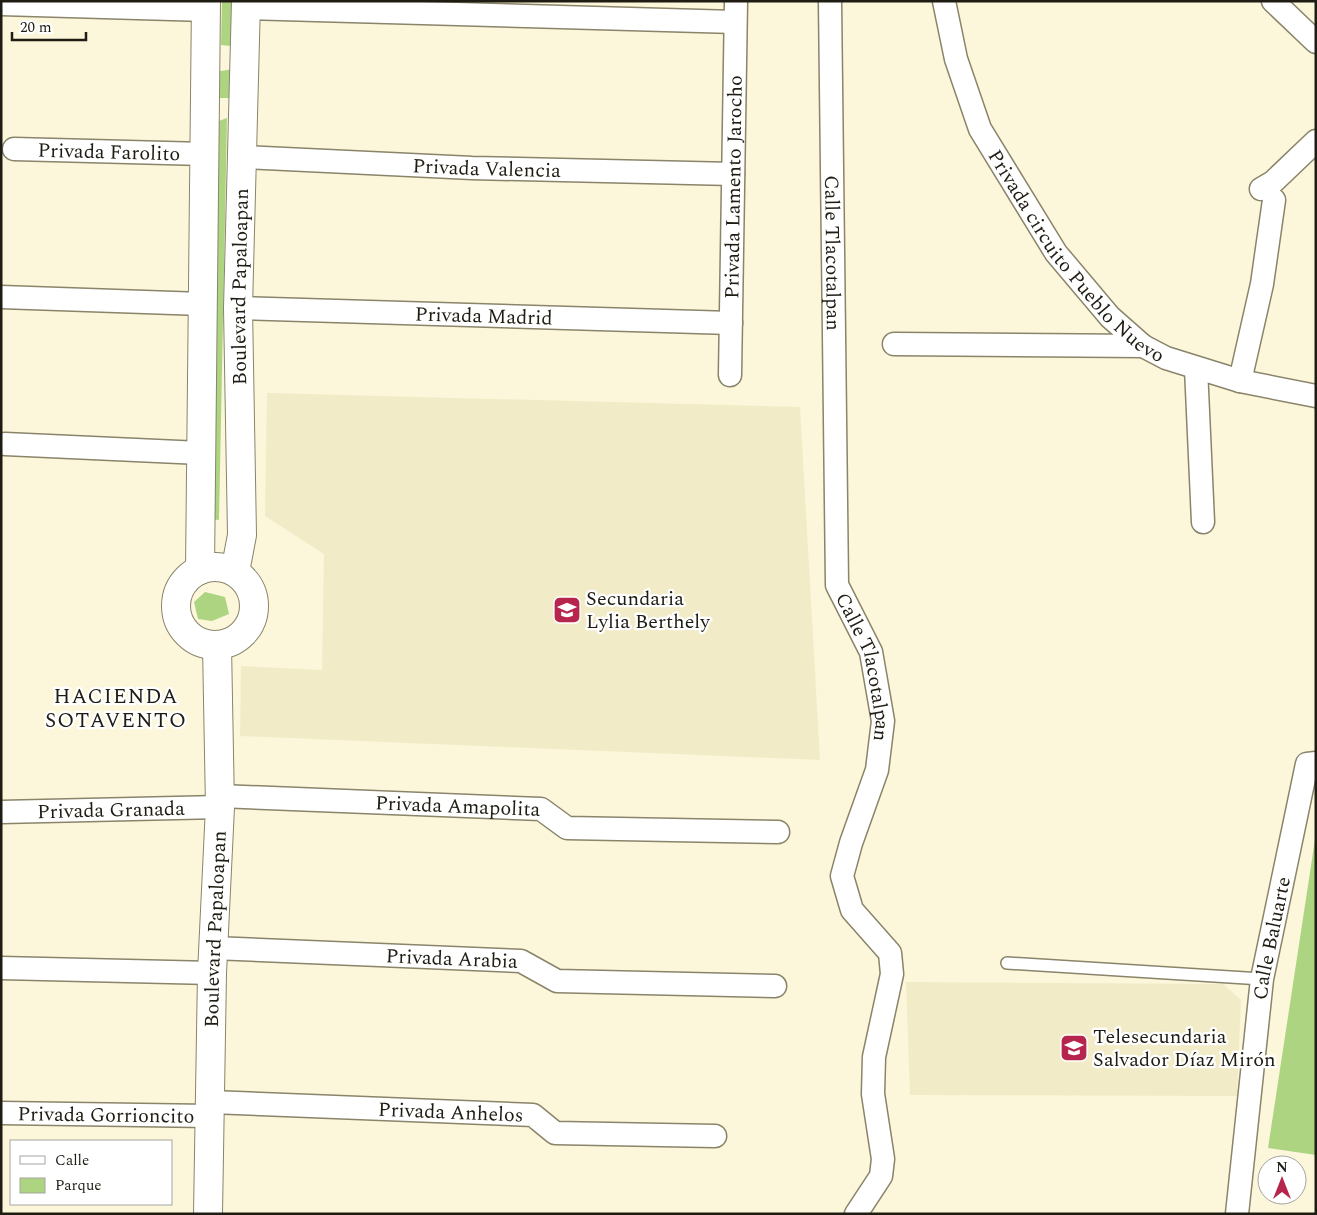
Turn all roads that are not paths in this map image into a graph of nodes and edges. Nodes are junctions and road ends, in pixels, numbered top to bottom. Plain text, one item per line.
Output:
1 (830, 1) edge
2 (944, 1) edge
3 (1273, 1) edge
4 (1, 4) edge
5 (246, 4) edge
6 (206, 6) edge
7 (736, 12) edge
8 (1316, 42) edge
9 (205, 59) junction
10 (244, 60) junction
11 (243, 106) junction
12 (205, 109) junction
13 (1316, 141) edge
14 (14, 149) dead end
15 (204, 154) junction
16 (242, 157) junction
17 (733, 174) junction
18 (1, 297) edge
19 (202, 304) junction
20 (238, 308) junction
21 (731, 323) junction
22 (894, 344) dead end
23 (1143, 346) junction
24 (1196, 368) junction
25 (730, 375) dead end
26 (1240, 381) junction
27 (1316, 396) edge
28 (6, 444) dead end
29 (201, 452) junction
30 (1203, 522) dead end
31 (200, 570) junction
32 (235, 572) junction
33 (218, 645) junction
34 (1316, 763) edge
35 (220, 801) junction
36 (1, 812) edge
37 (778, 832) dead end
38 (213, 960) junction
39 (1007, 962) dead end
40 (1, 968) edge
41 (1262, 978) junction
42 (775, 986) dead end
43 (210, 1109) junction
44 (1, 1113) edge
45 (715, 1136) dead end
46 (208, 1214) edge
47 (856, 1214) edge
48 (1237, 1214) edge

1 - 47 street, Calle Tlacotalpan
2 - 23 street, Privada circuito Pueblo Nuevo
3 - 8 street
4 - 6 street
5 - 7 street
5 - 10 street, Boulevard Papaloapan
6 - 9 street, Boulevard Papaloapan
7 - 17 street, Privada Lamento Jarocho
9 - 10 street
9 - 12 street, Boulevard Papaloapan
10 - 11 street, Boulevard Papaloapan
11 - 12 street
11 - 16 street, Boulevard Papaloapan
12 - 15 street, Boulevard Papaloapan
13 - 26 street
14 - 15 street, Privada Farolito
15 - 19 street, Boulevard Papaloapan
16 - 17 street, Privada Valencia
16 - 20 street, Boulevard Papaloapan
17 - 21 street, Privada Lamento Jarocho
18 - 19 street
19 - 29 street, Boulevard Papaloapan
20 - 21 street, Privada Madrid
20 - 32 street, Boulevard Papaloapan
21 - 25 street, Privada Lamento Jarocho
22 - 23 street
23 - 24 street, Privada circuito Pueblo Nuevo
24 - 26 street, Privada circuito Pueblo Nuevo
24 - 30 street
26 - 27 street, Privada circuito Pueblo Nuevo
28 - 29 street
29 - 31 street, Boulevard Papaloapan
31 - 32 street
31 - 33 street
32 - 33 street
33 - 35 street, Boulevard Papaloapan
34 - 41 street, Calle Baluarte
35 - 36 street, Privada Granada
35 - 37 street, Privada Amapolita
35 - 38 street, Boulevard Papaloapan
38 - 40 street, Privada Arabia
38 - 42 street, Privada Arabia
38 - 43 street, Boulevard Papaloapan
39 - 41 lane
41 - 48 street, Calle Baluarte
43 - 44 street, Privada Gorrioncito
43 - 45 street, Privada Anhelos
43 - 46 street, Boulevard Papaloapan

